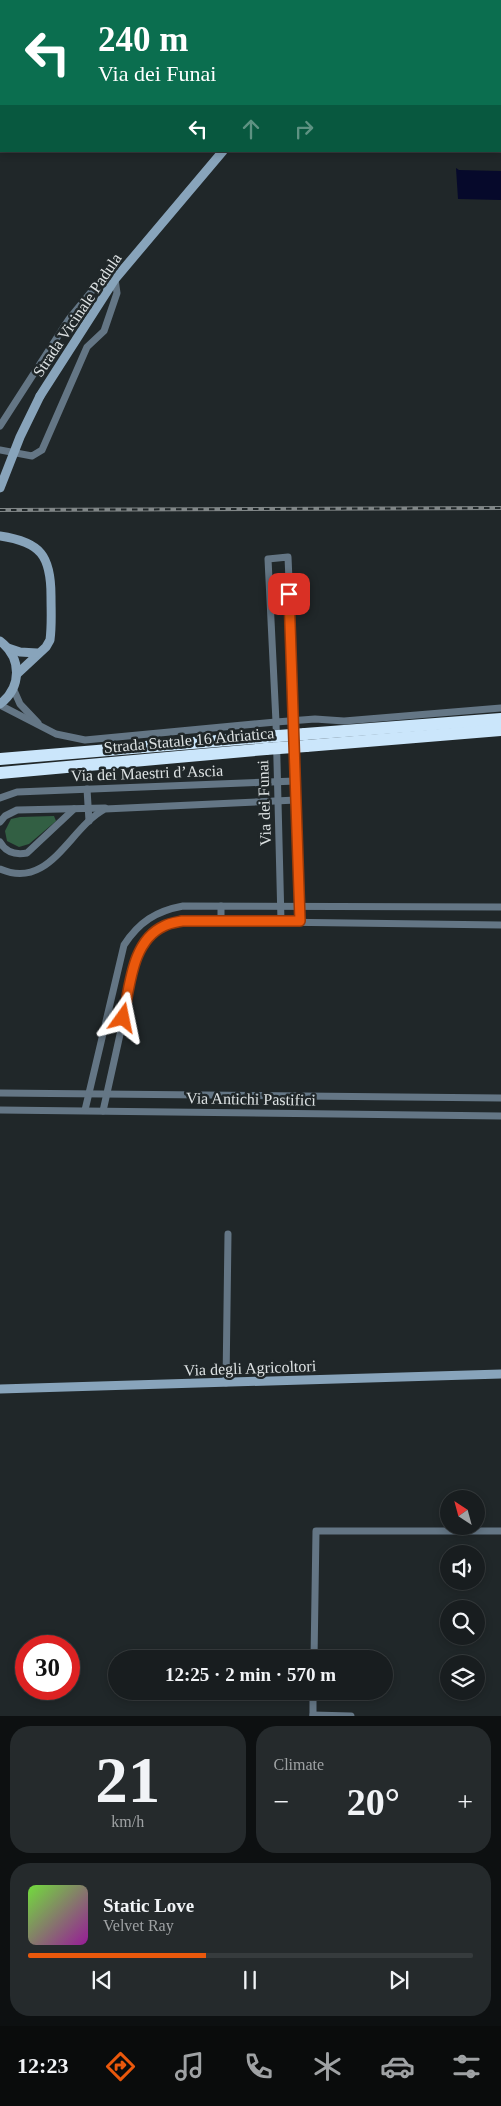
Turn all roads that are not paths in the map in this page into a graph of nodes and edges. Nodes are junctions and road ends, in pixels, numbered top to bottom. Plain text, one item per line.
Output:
1 (221, 152) edge
2 (115, 279) junction
3 (0, 426) edge
4 (0, 450) edge
5 (0, 488) edge
6 (0, 536) edge
7 (0, 641) edge
8 (8, 647) junction
9 (37, 653) junction
10 (17, 674) junction
11 (14, 688) junction
12 (0, 705) edge
13 (501, 708) edge
14 (501, 719) edge
15 (295, 721) junction
16 (276, 722) junction
17 (40, 726) junction
18 (501, 730) edge
19 (306, 740) junction
20 (265, 743) junction
21 (0, 759) edge
22 (0, 773) edge
23 (296, 781) junction
24 (277, 782) junction
25 (87, 789) junction
26 (0, 798) edge
27 (296, 800) junction
28 (278, 801) junction
29 (111, 808) junction
30 (74, 809) junction
31 (88, 809) junction
32 (89, 821) junction
33 (0, 822) edge
34 (0, 842) edge
35 (0, 869) edge
36 (221, 906) junction
37 (281, 906) junction
38 (299, 906) junction
39 (501, 907) edge
40 (221, 921) junction
41 (281, 921) junction
42 (300, 921) junction
43 (501, 925) edge
44 (0, 1093) edge
45 (89, 1094) junction
46 (106, 1094) junction
47 (501, 1098) edge
48 (0, 1110) edge
49 (85, 1110) junction
50 (103, 1111) junction
51 (501, 1116) edge
52 (228, 1234) dead end
53 (501, 1374) edge
54 (226, 1384) junction
55 (0, 1389) edge
56 (501, 1531) edge
57 (314, 1650) edge
58 (313, 1700) edge
59 (313, 1716) edge
60 (351, 1716) edge

1 - 2 street, Strada Vicinale Padula
2 - 3 street
2 - 4 street
2 - 5 street, Strada Vicinale Padula, bridge
6 - 9 street
7 - 8 street
8 - 9 street
8 - 10 street
9 - 10 street
10 - 11 street
11 - 12 street
11 - 17 street
12 - 17 street
13 - 15 street
14 - 19 highway, Strada Statale 16 Adriatica
15 - 16 street
15 - 16 street, Via dei Funai
15 - 23 street, Via dei Funai
16 - 17 street
16 - 24 street, Via dei Funai
18 - 19 highway, Strada Statale 16 Adriatica
19 - 20 highway, Strada Statale 16 Adriatica, bridge
20 - 21 highway, Strada Statale 16 Adriatica
20 - 22 highway, Strada Statale 16 Adriatica
23 - 24 street, Via dei Maestri d’Ascia
23 - 27 street, Via dei Funai
24 - 25 street, Via dei Maestri d’Ascia
24 - 28 street, Via dei Funai
25 - 26 street, Via dei Maestri d’Ascia
25 - 31 street
27 - 28 street, Via dei Maestri d’Ascia
27 - 38 street, Via dei Funai
28 - 29 street, Via dei Maestri d’Ascia
28 - 37 street, Via dei Funai
29 - 31 street
29 - 32 street, Via dei Maestri d’Ascia
30 - 31 street
30 - 33 street
30 - 34 street
31 - 32 street
32 - 35 street, Via dei Maestri d’Ascia
36 - 37 street
36 - 40 street
36 - 45 street
37 - 38 street
37 - 41 street, Via dei Funai
38 - 39 street
38 - 42 street, Via dei Funai
40 - 41 street
40 - 46 street
41 - 42 street
42 - 43 street
44 - 45 street, Via Antichi Pastifici
45 - 46 street, Via Antichi Pastifici
45 - 49 street
46 - 47 street, Via Antichi Pastifici
46 - 50 street
48 - 49 street, Via Antichi Pastifici
49 - 50 street, Via Antichi Pastifici
50 - 51 street, Via Antichi Pastifici
52 - 54 street
53 - 54 street, Via degli Agricoltori
54 - 55 street, Via degli Agricoltori
56 - 57 street
58 - 59 street
59 - 60 street

